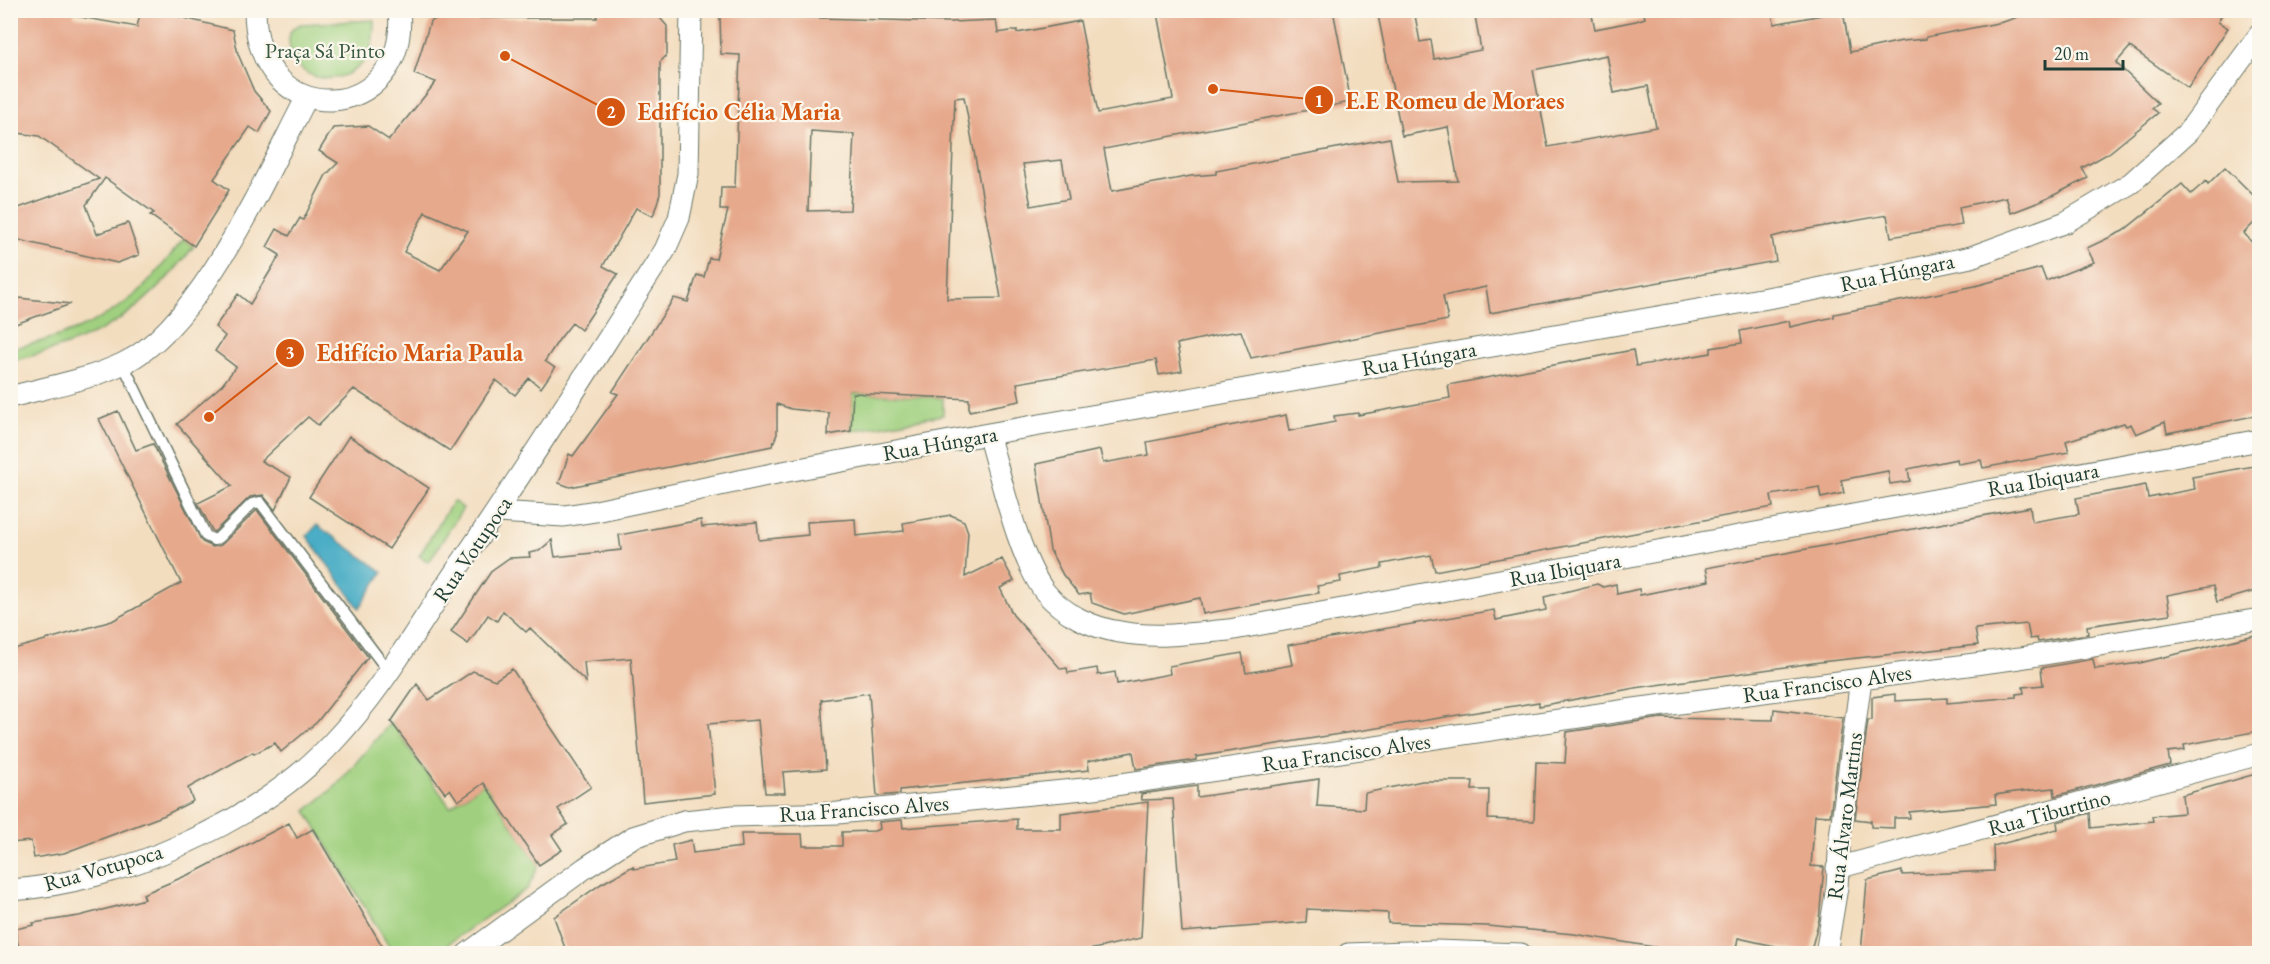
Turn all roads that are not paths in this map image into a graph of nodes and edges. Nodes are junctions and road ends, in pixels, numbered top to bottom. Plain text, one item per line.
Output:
1 (255, 10) edge
2 (399, 10) edge
3 (691, 10) edge
4 (2259, 34) edge
5 (307, 97) junction
6 (123, 364) junction
7 (10, 397) edge
8 (988, 434) junction
9 (2259, 440) edge
10 (498, 512) junction
11 (2259, 619) edge
12 (389, 672) junction
13 (1861, 679) junction
14 (2259, 754) edge
15 (1837, 868) junction
16 (10, 890) edge
17 (467, 954) edge
18 (1348, 954) edge
19 (1521, 954) edge
20 (1826, 954) edge

1 - 5 street
2 - 5 street
3 - 10 street, Rua Votupoca
4 - 8 street, Rua Húngara
5 - 6 street
6 - 7 street
6 - 12 lane
8 - 9 street, Rua Ibiquara
8 - 10 street, Rua Húngara
10 - 12 street, Rua Votupoca
11 - 13 street, Rua Francisco Alves
12 - 16 street, Rua Votupoca
13 - 15 street, Rua Álvaro Martins
13 - 17 street, Rua Francisco Alves
14 - 15 street, Rua Tiburtino
15 - 20 street, Rua Álvaro Martins
18 - 19 street

